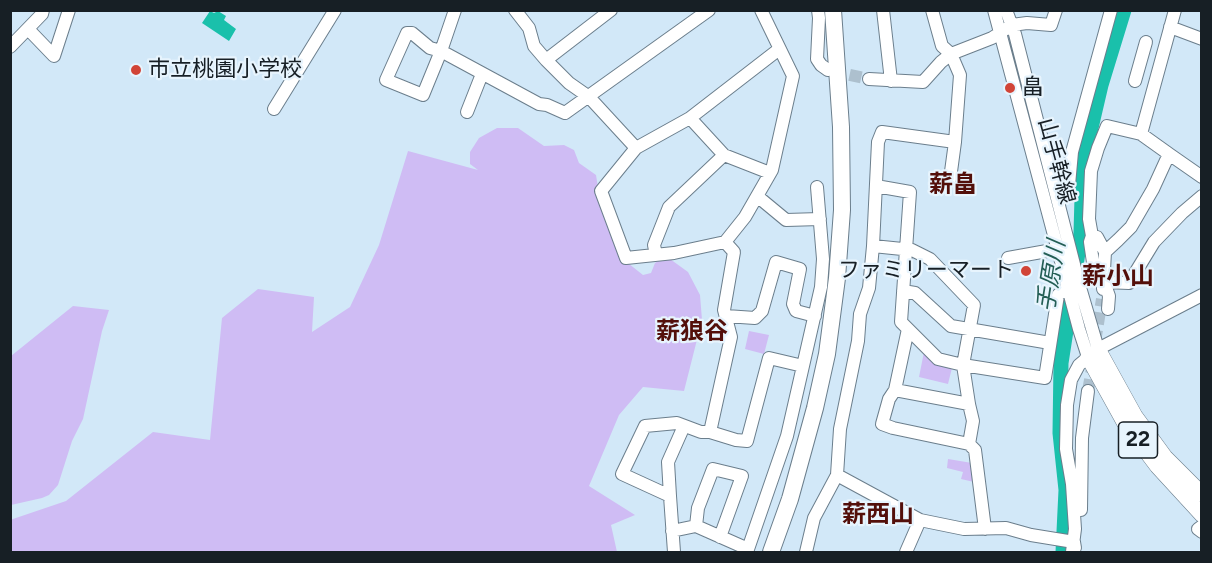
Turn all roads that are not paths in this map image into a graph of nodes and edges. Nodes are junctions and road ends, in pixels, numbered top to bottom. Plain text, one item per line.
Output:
1 (43, 10) edge
2 (69, 10) edge
3 (335, 10) edge
4 (455, 10) edge
5 (611, 10) edge
6 (709, 10) edge
7 (761, 10) edge
8 (818, 10) edge
9 (833, 10) edge
10 (839, 10) edge
11 (883, 10) edge
12 (932, 10) edge
13 (994, 10) edge
14 (1006, 10) edge
15 (1056, 10) edge
16 (1111, 10) edge
17 (1174, 10) edge
18 (517, 11) edge
19 (1012, 25) junction
20 (1170, 27) junction
21 (28, 29) junction
22 (1001, 33) junction
23 (1202, 39) edge
24 (1146, 42) dead end
25 (10, 47) edge
26 (778, 50) junction
27 (441, 51) junction
28 (951, 54) junction
29 (546, 60) junction
30 (1140, 62) junction
31 (1159, 67) junction
32 (828, 70) dead end
33 (482, 74) junction
34 (869, 79) tunnel mouth
35 (891, 81) junction
36 (1135, 81) dead end
37 (589, 97) junction
38 (274, 109) dead end
39 (467, 112) dead end
40 (690, 118) junction
41 (1141, 134) junction
42 (955, 142) junction
43 (636, 148) junction
44 (1169, 154) junction
45 (724, 155) junction
46 (770, 173) junction
47 (1202, 177) edge
48 (950, 179) dead end
49 (876, 186) junction
50 (817, 187) dead end
51 (757, 196) junction
52 (1202, 196) edge
53 (1059, 203) junction
54 (820, 219) junction
55 (1092, 236) junction
56 (725, 242) junction
57 (873, 246) junction
58 (1065, 249) junction
59 (906, 250) junction
60 (1105, 252) junction
61 (656, 255) junction
62 (1008, 258) dead end
63 (1104, 282) junction
64 (1073, 286) junction
65 (903, 291) junction
66 (1202, 295) edge
67 (1105, 304) tunnel mouth
68 (726, 316) junction
69 (815, 316) junction
70 (908, 329) junction
71 (970, 331) junction
72 (1050, 344) junction
73 (1093, 353) junction
74 (963, 365) junction
75 (803, 366) junction
76 (895, 390) junction
77 (1089, 391) tunnel mouth
78 (969, 404) junction
79 (684, 426) junction
80 (710, 432) junction
81 (969, 444) junction
82 (837, 475) junction
83 (1202, 494) edge
84 (669, 496) junction
85 (1202, 515) edge
86 (920, 520) junction
87 (696, 526) junction
88 (1202, 526) edge
89 (985, 529) junction
90 (672, 531) junction
91 (1202, 532) edge
92 (720, 537) junction
93 (1073, 544) edge
94 (747, 551) edge
95 (674, 552) edge
96 (771, 552) edge
97 (777, 552) edge
98 (806, 552) edge
99 (906, 552) edge

1 - 21 street
2 - 21 street
3 - 38 street
4 - 27 street
5 - 29 street
6 - 37 street
7 - 26 street
8 - 32 street
9 - 96 highway
10 - 97 highway
11 - 35 street
12 - 28 street
13 - 22 street, 山手幹線
14 - 19 street, 山手幹線
15 - 19 street
16 - 53 street
17 - 20 street
18 - 29 street
19 - 22 street
19 - 53 street, 山手幹線
20 - 23 street
20 - 31 street
21 - 25 street
22 - 28 street
22 - 58 street, 山手幹線
24 - 30 street
26 - 40 street
26 - 46 street
27 - 27 street
27 - 33 street
28 - 35 street
28 - 42 street
29 - 37 street
30 - 31 street
30 - 36 street
31 - 41 street
33 - 37 street
33 - 39 street
34 - 35 street
37 - 43 street
40 - 43 street
40 - 45 street
41 - 44 street
41 - 55 street
42 - 48 street
42 - 49 street
43 - 61 street
44 - 47 street
44 - 60 street
45 - 46 street
45 - 61 street
46 - 51 street
49 - 57 street
49 - 59 street
50 - 54 street
51 - 54 street
51 - 56 street
52 - 63 street
53 - 58 street, 山手幹線
54 - 69 street
55 - 60 street
55 - 64 street
56 - 61 street
56 - 68 street
57 - 59 street
57 - 82 street
58 - 62 street
58 - 64 street, 山手幹線
58 - 64 street, 山手幹線
59 - 65 street
59 - 71 street
60 - 63 street
63 - 67 street
64 - 72 street
64 - 73 street, 山手幹線
64 - 73 street, 山手幹線
65 - 70 street
65 - 71 street
66 - 73 street
68 - 69 street
68 - 80 street
69 - 75 street
70 - 74 street
70 - 76 street
71 - 72 street
71 - 74 street
72 - 74 street
73 - 83 main road, 22
73 - 85 main road, 22
73 - 93 street
74 - 78 street
75 - 80 street
75 - 94 street
76 - 78 street
76 - 81 street
77 - 93 street
78 - 81 street
79 - 80 street
79 - 84 street
79 - 84 street
81 - 89 street
82 - 86 street
82 - 98 street
84 - 90 street
86 - 89 street
86 - 99 street
87 - 90 street
87 - 92 street
87 - 92 street
88 - 91 street
89 - 93 street
90 - 95 street
92 - 94 street

